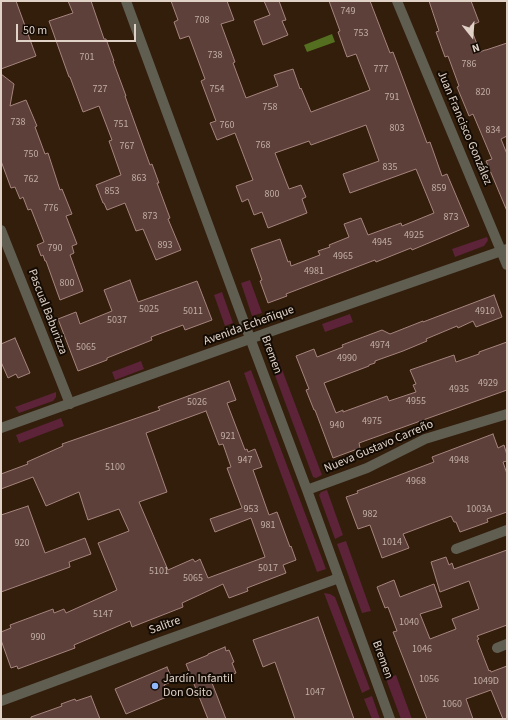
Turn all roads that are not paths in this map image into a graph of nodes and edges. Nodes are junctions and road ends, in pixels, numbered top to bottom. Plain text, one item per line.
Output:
1 (126, 1) edge
2 (397, 1) edge
3 (1, 230) edge
4 (504, 250) edge
5 (507, 265) edge
6 (251, 339) junction
7 (70, 404) junction
8 (507, 414) edge
9 (1, 428) edge
10 (307, 490) junction
11 (507, 530) edge
12 (456, 549) dead end
13 (339, 578) junction
14 (1, 701) edge
15 (390, 719) edge

1 - 6 street, Bremen
2 - 4 street, Juan Francisco González
3 - 7 street, Pascual Baburizza
4 - 5 street, Juan Francisco González
4 - 6 street, Avenida Echeñique
6 - 7 street, Avenida Echeñique
6 - 10 street, Bremen
7 - 9 street, Avenida Echeñique
8 - 10 street, Nueva Gustavo Carreño
10 - 13 street, Bremen
11 - 12 street
13 - 14 street, Salitre
13 - 15 street, Bremen

